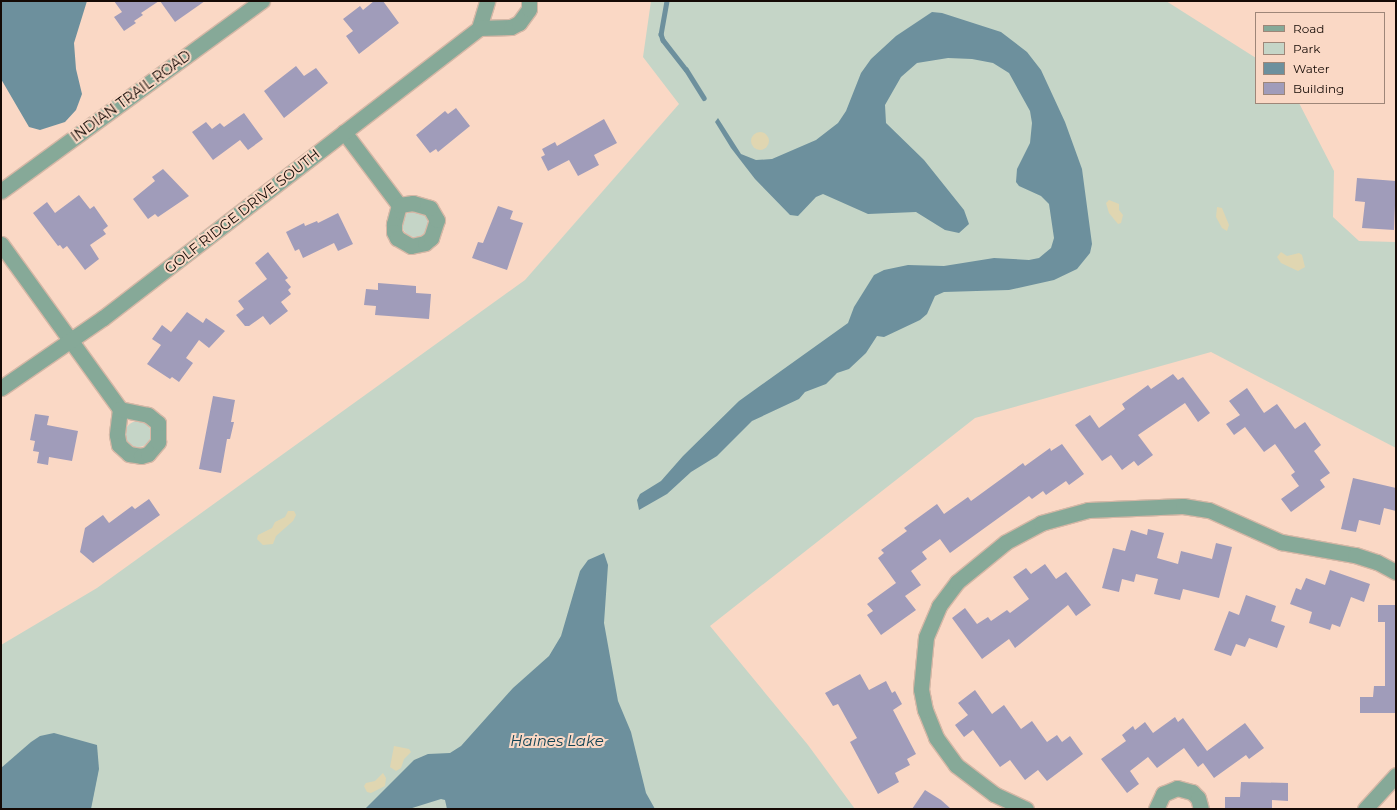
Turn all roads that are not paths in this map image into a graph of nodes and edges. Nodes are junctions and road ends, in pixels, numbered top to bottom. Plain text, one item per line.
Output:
1 (262, 1) edge
2 (487, 1) edge
3 (529, 1) edge
4 (479, 28) junction
5 (344, 132) junction
6 (1, 190) edge
7 (399, 204) dead end
8 (1, 244) edge
9 (70, 342) junction
10 (1, 388) edge
11 (120, 409) dead end
12 (1396, 572) edge
13 (1396, 775) edge
14 (1026, 809) edge
15 (1156, 809) edge
16 (1202, 809) edge
17 (1365, 809) edge

1 - 6 street, INDIAN TRAIL ROAD
2 - 4 street
3 - 4 street
4 - 5 street, GOLF RIDGE DRIVE SOUTH
5 - 7 street
5 - 9 street, GOLF RIDGE DRIVE SOUTH
8 - 9 street
9 - 10 street, GOLF RIDGE DRIVE SOUTH
9 - 11 street
12 - 14 street
13 - 17 street
15 - 16 street

